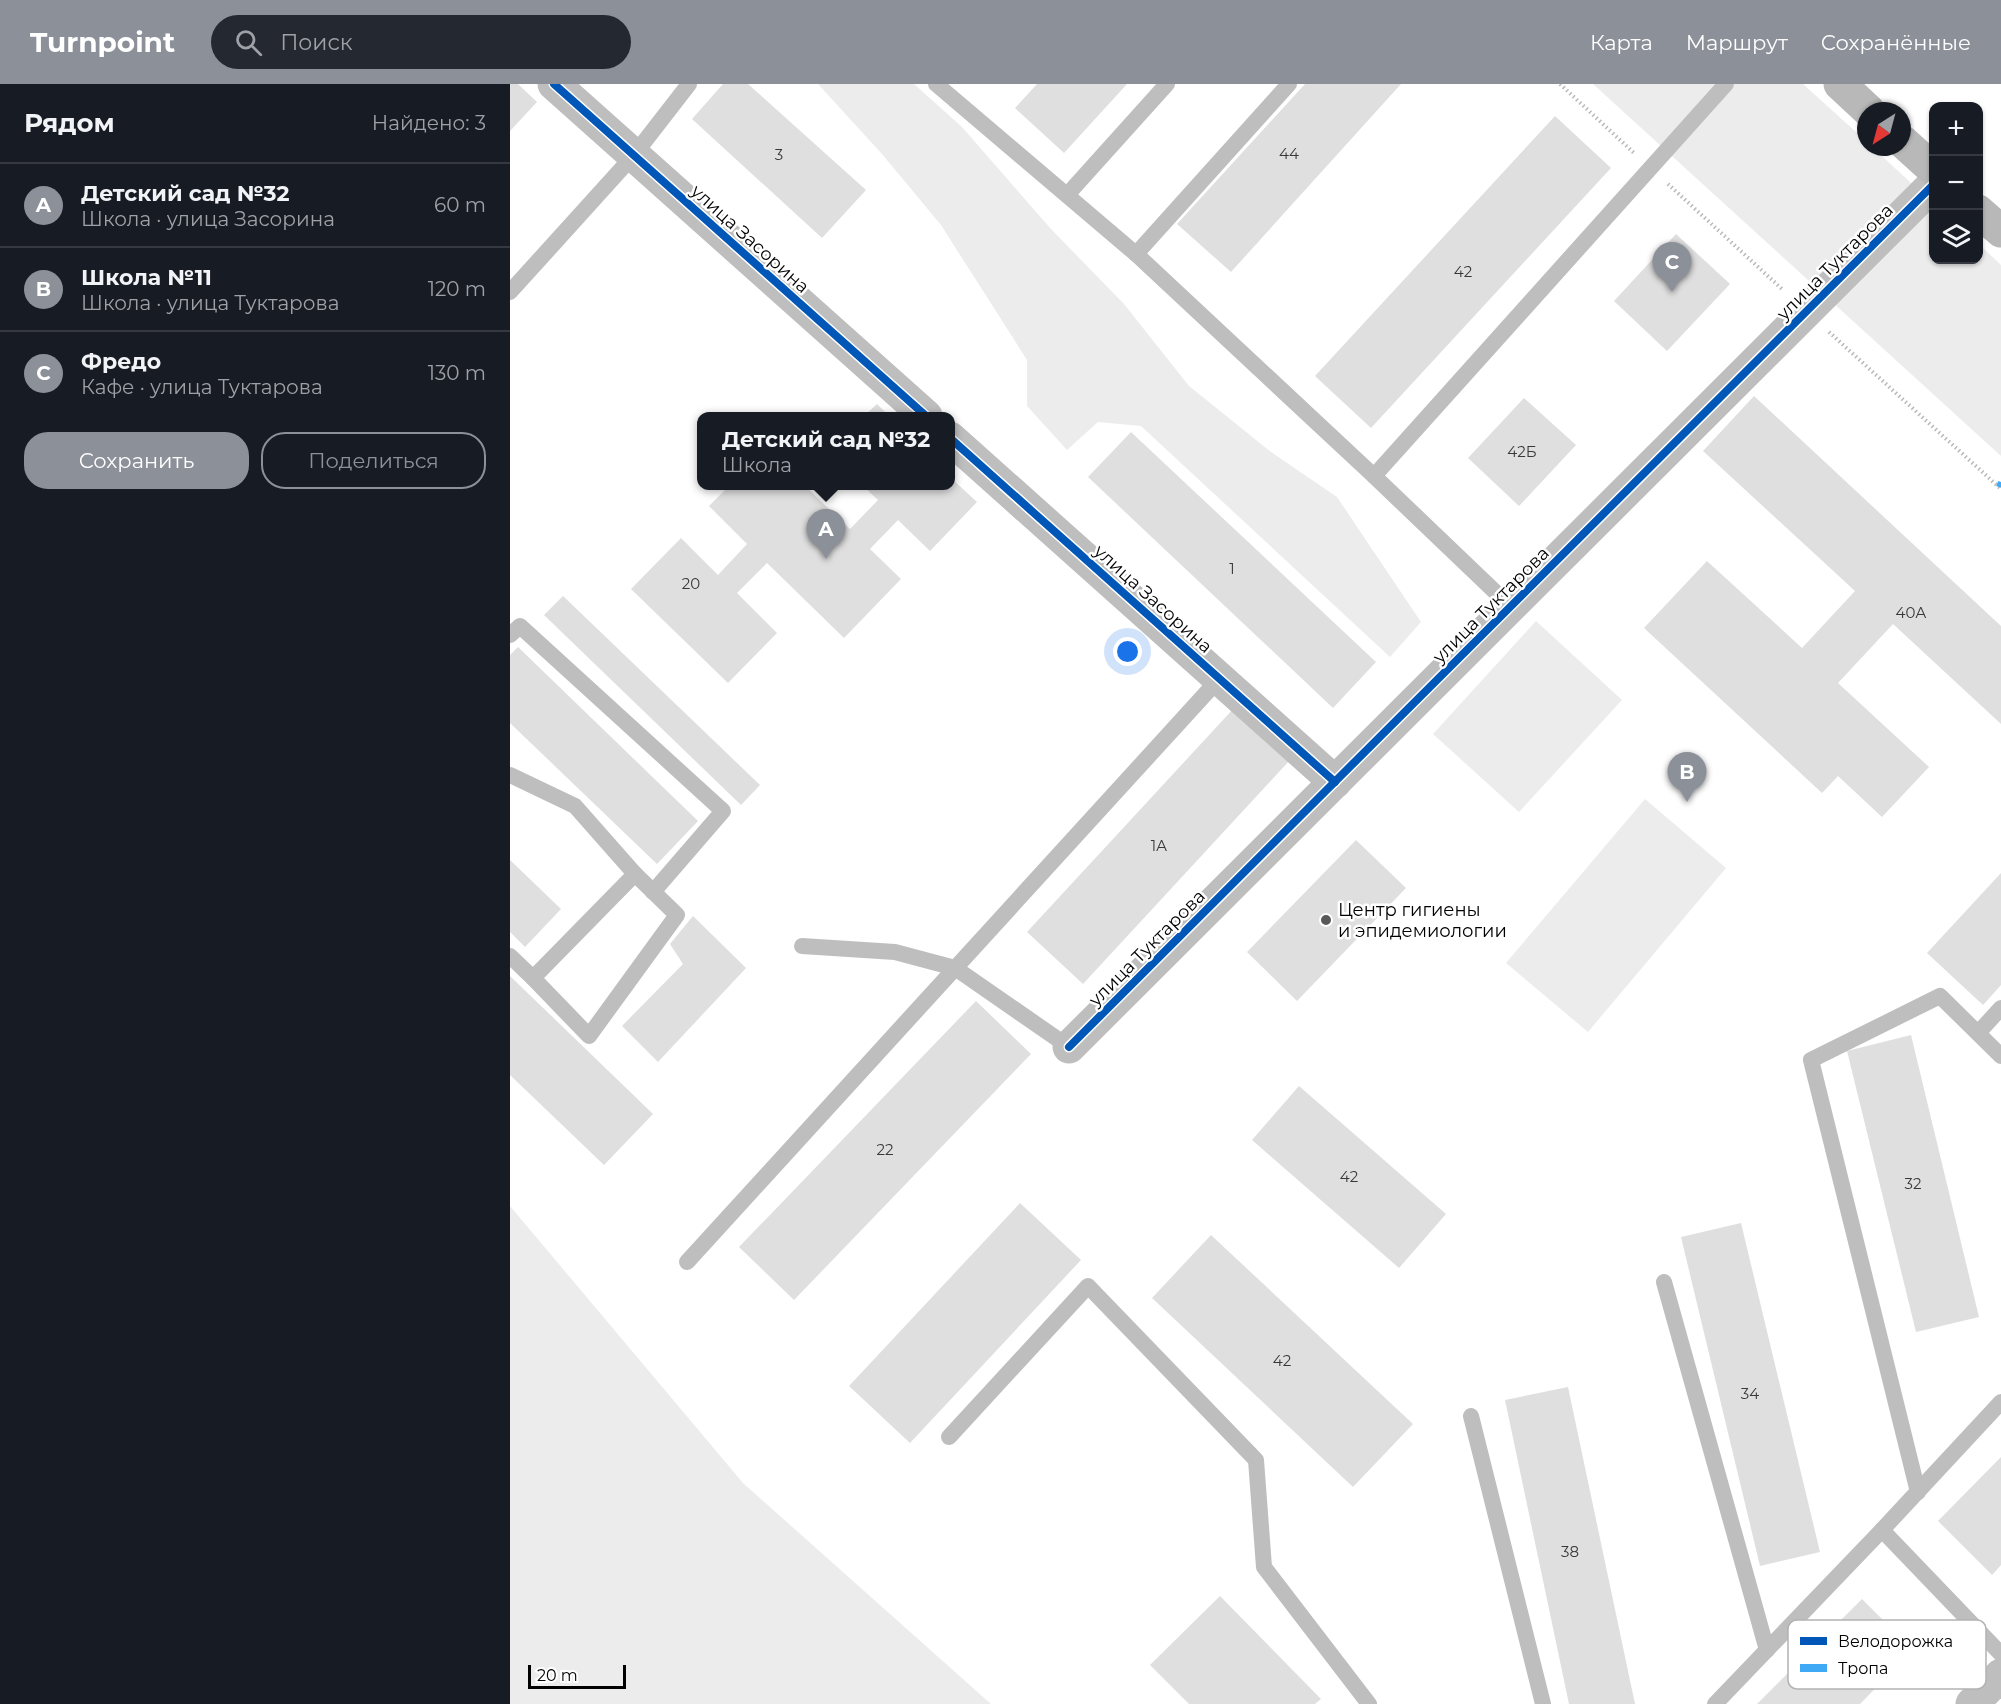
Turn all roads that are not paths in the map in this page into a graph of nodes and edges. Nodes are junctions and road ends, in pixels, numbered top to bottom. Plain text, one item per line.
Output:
1 (554, 84) edge
2 (689, 84) edge
3 (936, 84) edge
4 (1167, 84) edge
5 (1289, 84) edge
6 (1726, 84) edge
7 (1840, 84) edge
8 (1859, 102) edge
9 (1911, 149) edge
10 (634, 155) junction
11 (1929, 165) edge
12 (1929, 189) edge
13 (1067, 195) junction
14 (1983, 215) edge
15 (2001, 231) edge
16 (1136, 254) junction
17 (510, 292) edge
18 (920, 412) edge
19 (955, 442) edge
20 (1374, 476) junction
21 (1510, 606) junction
22 (510, 635) edge
23 (1219, 679) junction
24 (510, 775) edge
25 (1335, 782) junction
26 (635, 874) junction
27 (653, 892) junction
28 (802, 946) dead end
29 (510, 956) edge
30 (955, 968) junction
31 (533, 978) junction
32 (2001, 1008) edge
33 (1978, 1033) junction
34 (1069, 1047) joint
35 (2001, 1056) edge
36 (687, 1262) dead end
37 (1664, 1282) dead end
38 (2001, 1402) edge
39 (1471, 1416) dead end
40 (949, 1437) dead end
41 (1918, 1492) junction
42 (1882, 1530) junction
43 (1796, 1620) edge
44 (1968, 1620) edge
45 (1788, 1628) edge
46 (1986, 1638) edge
47 (1767, 1650) junction
48 (2001, 1654) edge
49 (2001, 1675) edge
50 (1369, 1704) edge
51 (1543, 1704) edge
52 (1715, 1704) edge
53 (1972, 1704) edge

1 - 10 street, улица Засорина
2 - 10 lane
3 - 13 lane
4 - 13 lane
5 - 16 lane
6 - 20 lane
7 - 8 main road
9 - 11 main road
10 - 17 lane
10 - 18 street, улица Засорина
12 - 21 street, улица Туктарова
13 - 16 lane
14 - 15 main road
16 - 20 lane
19 - 23 street, улица Засорина
20 - 21 lane
21 - 25 street, улица Туктарова
22 - 27 lane
23 - 25 street, улица Засорина
23 - 30 lane
24 - 26 lane
25 - 34 street, улица Туктарова
26 - 27 lane
26 - 31 lane
27 - 31 lane
28 - 30 lane
29 - 31 lane
30 - 34 lane
30 - 36 lane
32 - 33 lane
33 - 35 lane
33 - 41 lane
37 - 47 lane
38 - 41 lane
39 - 51 lane
40 - 50 lane
41 - 42 lane
42 - 43 lane
42 - 44 lane
45 - 47 lane
46 - 48 lane
47 - 52 lane
49 - 53 street

